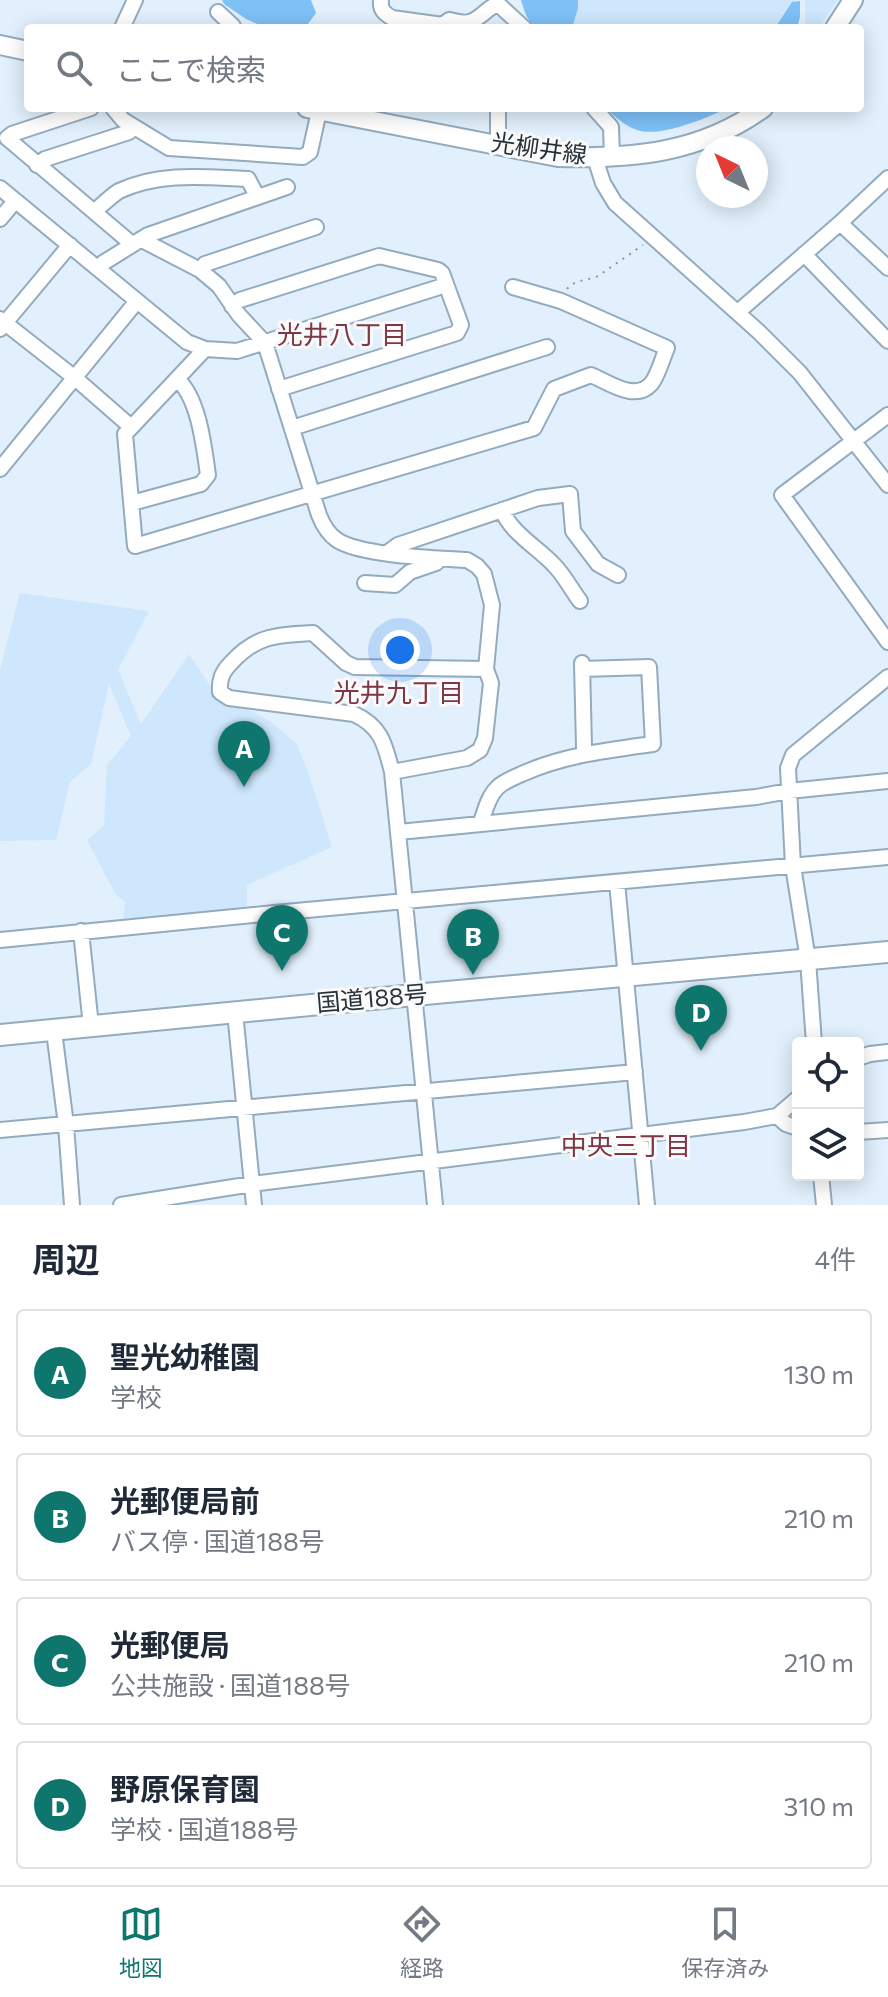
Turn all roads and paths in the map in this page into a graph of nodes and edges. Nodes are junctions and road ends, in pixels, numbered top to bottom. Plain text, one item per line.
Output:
1 (135, 0) edge
2 (381, 0) edge
3 (853, 0) edge
4 (218, 12) dead end
5 (124, 24) edge
6 (231, 24) edge
7 (436, 24) edge
8 (450, 24) edge
9 (520, 24) edge
10 (838, 24) edge
11 (0, 45) edge
12 (24, 50) edge
13 (79, 112) edge
14 (116, 112) edge
15 (313, 112) edge
16 (328, 112) edge
17 (498, 112) edge
18 (598, 112) edge
19 (757, 112) edge
20 (134, 127) junction
21 (498, 145) junction
22 (604, 158) junction
23 (37, 165) junction
24 (287, 187) dead end
25 (0, 188) edge
26 (884, 188) edge
27 (257, 196) junction
28 (15, 201) junction
29 (95, 211) junction
30 (0, 219) edge
31 (840, 223) junction
32 (316, 227) dead end
33 (653, 236) junction
34 (137, 242) junction
35 (70, 245) junction
36 (804, 254) junction
37 (99, 268) junction
38 (888, 268) edge
39 (200, 270) junction
40 (446, 285) junction
41 (513, 287) dead end
42 (137, 301) junction
43 (561, 301) junction
44 (232, 306) junction
45 (738, 312) junction
46 (2, 324) edge
47 (888, 341) edge
48 (265, 343) junction
49 (547, 347) dead end
50 (205, 349) junction
51 (75, 378) junction
52 (177, 379) junction
53 (279, 389) junction
54 (888, 415) edge
55 (130, 426) junction
56 (292, 428) junction
57 (855, 440) junction
58 (3, 460) edge
59 (888, 485) edge
60 (312, 495) junction
61 (132, 503) junction
62 (502, 510) junction
63 (387, 553) junction
64 (440, 558) junction
65 (618, 575) dead end
66 (365, 583) dead end
67 (580, 601) dead end
68 (888, 642) edge
69 (486, 669) junction
70 (888, 677) edge
71 (586, 754) junction
72 (392, 772) junction
73 (888, 781) edge
74 (789, 791) junction
75 (481, 822) junction
76 (399, 832) junction
77 (888, 857) edge
78 (793, 866) junction
79 (617, 882) junction
80 (405, 901) junction
81 (81, 931) junction
82 (0, 940) edge
83 (888, 952) edge
84 (808, 960) junction
85 (626, 976) junction
86 (414, 995) junction
87 (235, 1012) junction
88 (91, 1026) junction
89 (54, 1031) junction
90 (0, 1035) edge
91 (814, 1037) edge
92 (888, 1052) edge
93 (864, 1056) edge
94 (635, 1072) junction
95 (424, 1091) junction
96 (792, 1103) edge
97 (245, 1108) junction
98 (777, 1116) junction
99 (66, 1125) junction
100 (792, 1126) edge
101 (0, 1130) edge
102 (888, 1130) edge
103 (864, 1132) edge
104 (640, 1135) junction
105 (431, 1162) junction
106 (822, 1181) edge
107 (252, 1184) junction
108 (72, 1205) edge
109 (121, 1205) edge
110 (254, 1205) edge
111 (435, 1205) edge
112 (647, 1205) edge
113 (824, 1205) edge

1 - 5 street
2 - 7 street
3 - 10 main road
4 - 6 street
8 - 9 street
11 - 12 main road
13 - 23 street
14 - 20 street
15 - 20 street
16 - 21 main road, 光柳井線
17 - 21 street
18 - 22 street
19 - 22 main road, 光柳井線
20 - 23 street
21 - 22 main road, 光柳井線
22 - 33 street
23 - 29 street
24 - 27 street
25 - 28 street
26 - 31 street
27 - 29 street
27 - 34 street
28 - 30 street
28 - 35 street
29 - 34 street
31 - 36 street
31 - 38 street
32 - 39 street
33 - 43 path
33 - 45 street
34 - 37 street
34 - 39 street
35 - 37 street
35 - 46 street
36 - 45 street
36 - 47 street
37 - 42 street
39 - 44 street
40 - 44 street
40 - 48 street
40 - 53 street
41 - 43 street
42 - 50 street
42 - 51 street
43 - 60 street
44 - 48 street
45 - 57 street
46 - 51 street
48 - 50 street
48 - 53 street
49 - 56 street
50 - 52 street
51 - 55 street
51 - 58 street
52 - 55 street
52 - 61 street
53 - 56 street
54 - 57 street
55 - 61 street
56 - 60 street
57 - 59 street
57 - 68 street
60 - 61 street
60 - 63 street
62 - 63 street
62 - 65 street
62 - 67 street
63 - 64 street
64 - 66 street
64 - 69 street
69 - 72 street
69 - 72 street
70 - 74 street
71 - 71 street
71 - 75 street
72 - 76 street
73 - 74 street
74 - 75 street
74 - 78 street
75 - 76 street
76 - 80 street
77 - 78 street
78 - 79 street
78 - 84 street
79 - 80 street
79 - 85 street
80 - 81 street
80 - 86 street
81 - 82 street
81 - 88 street
83 - 84 highway, 国道188号
84 - 85 highway, 国道188号
84 - 91 street
85 - 86 highway, 国道188号
85 - 94 street
86 - 87 highway, 国道188号
86 - 95 street
87 - 88 highway, 国道188号
87 - 97 street
88 - 89 highway, 国道188号
89 - 90 highway, 国道188号
89 - 99 street
92 - 93 street
94 - 95 street
94 - 104 street
95 - 97 street
95 - 105 street
96 - 98 street
97 - 99 street
97 - 107 street
98 - 100 street
98 - 104 street
99 - 101 street
99 - 108 street
102 - 103 street
104 - 105 street
104 - 112 street
105 - 107 street
105 - 111 street
106 - 113 street
107 - 109 street
107 - 110 street

